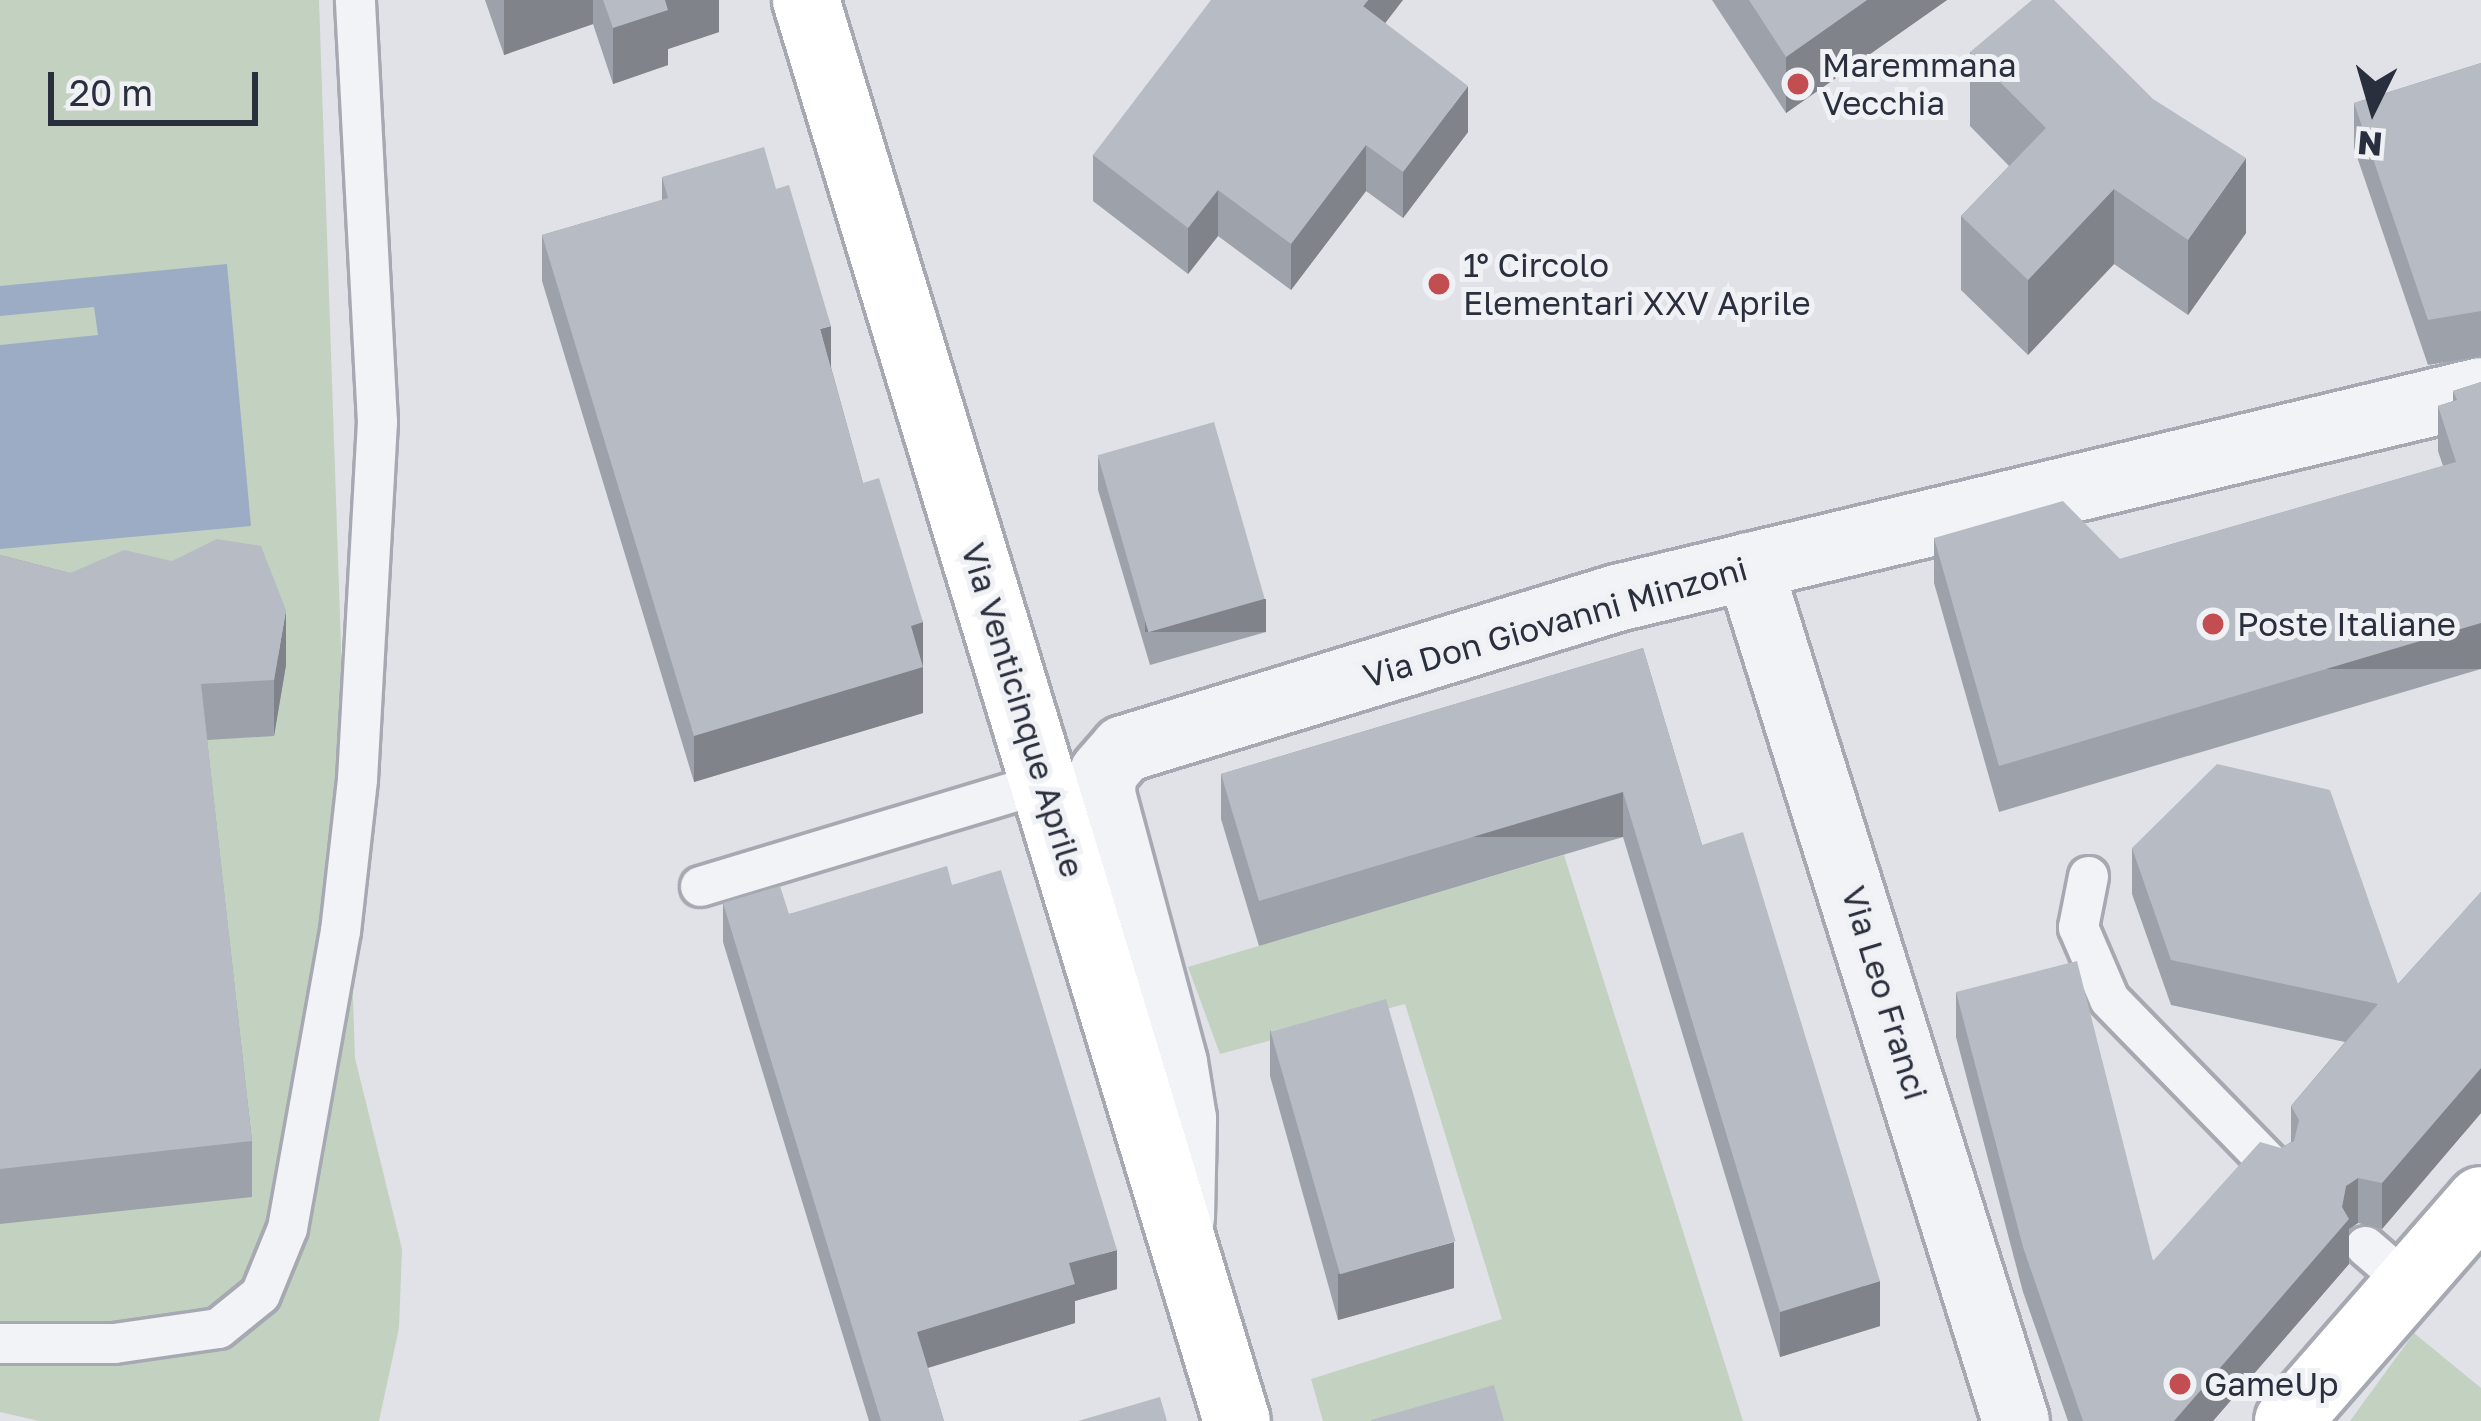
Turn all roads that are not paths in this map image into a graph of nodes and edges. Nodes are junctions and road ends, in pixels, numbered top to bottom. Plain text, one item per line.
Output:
1 (355, 0) edge
2 (806, 0) edge
3 (2481, 391) edge
4 (1749, 566) junction
5 (1045, 782) junction
6 (2088, 876) dead end
7 (700, 886) dead end
8 (2276, 1170) edge
9 (2481, 1200) edge
10 (1180, 1235) junction
11 (0, 1343) edge
12 (1237, 1421) edge
13 (2016, 1421) edge
14 (2288, 1421) edge

1 - 11 lane
2 - 5 main road, Via Venticinque Aprile
3 - 4 street, Via Don Giovanni Minzoni
4 - 10 street, Via Don Giovanni Minzoni
4 - 13 street, Via Leo Franci
5 - 7 lane
5 - 10 main road, Via Venticinque Aprile
6 - 8 lane
9 - 14 main road
10 - 12 main road, Via Venticinque Aprile

